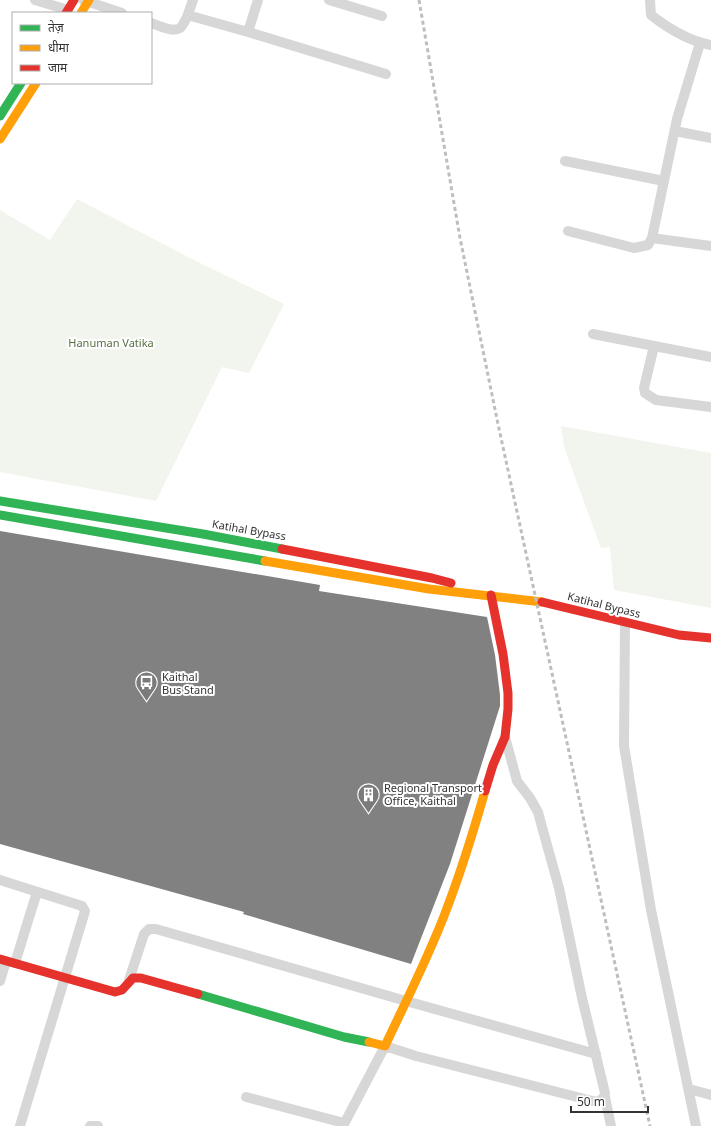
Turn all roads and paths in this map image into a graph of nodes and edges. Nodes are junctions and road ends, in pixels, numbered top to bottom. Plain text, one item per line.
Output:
1 (34, 0) edge
2 (74, 0) edge
3 (87, 0) edge
4 (193, 0) edge
5 (258, 0) edge
6 (328, 0) edge
7 (650, 0) edge
8 (67, 11) edge
9 (82, 12) edge
10 (119, 12) edge
11 (382, 16) dead end
12 (188, 17) junction
13 (152, 23) edge
14 (248, 32) junction
15 (700, 43) junction
16 (711, 46) edge
17 (386, 74) dead end
18 (20, 84) edge
19 (35, 84) edge
20 (0, 116) edge
21 (675, 131) junction
22 (711, 138) edge
23 (0, 139) edge
24 (565, 160) dead end
25 (664, 181) junction
26 (568, 232) dead end
27 (652, 238) junction
28 (711, 246) edge
29 (593, 334) dead end
30 (654, 346) junction
31 (711, 357) edge
32 (711, 407) edge
33 (0, 501) edge
34 (0, 515) edge
35 (491, 595) junction
36 (625, 622) junction
37 (711, 638) edge
38 (505, 737) junction
39 (0, 880) edge
40 (37, 892) junction
41 (7, 961) edge
42 (65, 978) junction
43 (130, 980) junction
44 (0, 981) edge
45 (406, 1001) junction
46 (385, 1046) junction
47 (596, 1054) junction
48 (689, 1089) junction
49 (711, 1095) edge
50 (246, 1097) dead end
51 (605, 1097) junction
52 (344, 1125) edge
53 (20, 1126) edge
54 (90, 1126) edge
55 (98, 1126) edge
56 (611, 1126) edge
57 (696, 1126) edge

1 - 8 street
2 - 8 main road
3 - 9 main road
3 - 10 street
4 - 12 street
5 - 14 street
6 - 11 street
7 - 15 street
12 - 13 street
12 - 14 street
14 - 17 street
15 - 16 street
15 - 21 street
18 - 20 main road
19 - 23 main road
21 - 22 street
21 - 25 street
24 - 25 street
25 - 27 street
26 - 27 street
27 - 28 street
29 - 30 street
30 - 31 street
30 - 32 street
33 - 35 main road, Katihal Bypass
34 - 35 main road, Katihal Bypass
35 - 36 main road, Katihal Bypass
35 - 38 main road
36 - 37 main road, Katihal Bypass
36 - 48 street
38 - 45 main road
38 - 47 street
39 - 40 street
40 - 41 street
40 - 42 street
41 - 42 main road
41 - 44 street
42 - 43 main road
42 - 53 street
43 - 45 street
43 - 46 main road
45 - 46 main road
45 - 47 street
46 - 51 street
46 - 52 street
47 - 51 street
48 - 49 street
48 - 57 street
50 - 52 street
51 - 56 street
54 - 55 street

